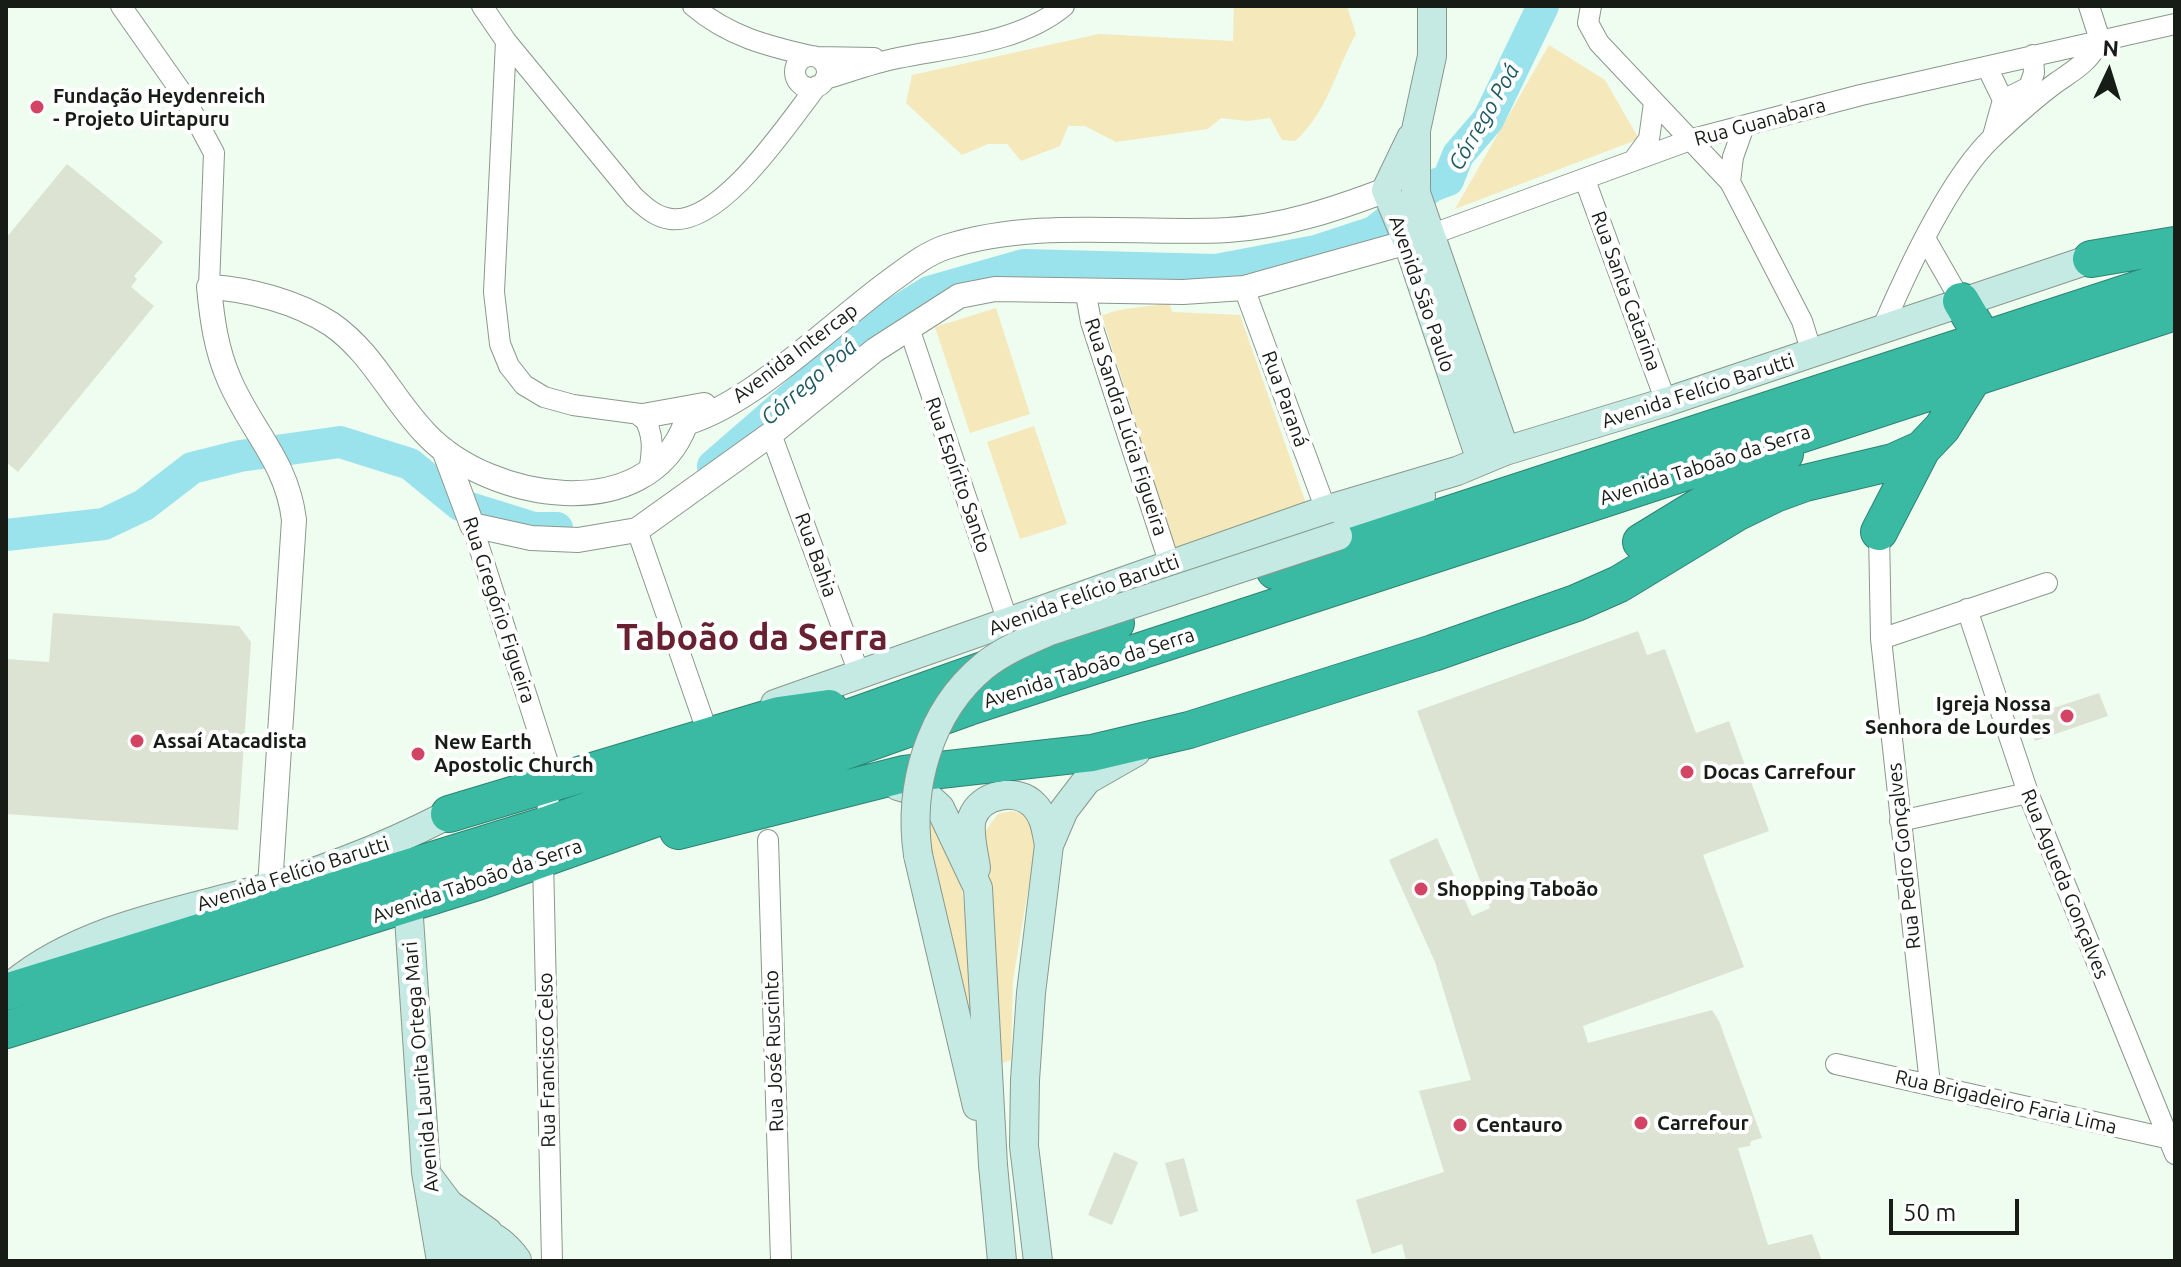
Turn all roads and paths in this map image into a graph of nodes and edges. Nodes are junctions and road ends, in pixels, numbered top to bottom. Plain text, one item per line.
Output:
1 (121, 6) edge
2 (482, 6) edge
3 (693, 6) edge
4 (1064, 6) edge
5 (1432, 6) edge
6 (1591, 6) edge
7 (2089, 6) edge
8 (2175, 24) edge
9 (2100, 40) junction
10 (506, 41) junction
11 (764, 45) junction
12 (2033, 55) junction
13 (814, 56) junction
14 (894, 59) junction
15 (1987, 67) junction
16 (809, 80) junction
17 (2035, 92) junction
18 (2003, 100) junction
19 (1654, 103) junction
20 (1744, 126) junction
21 (1693, 139) junction
22 (1991, 139) junction
23 (1633, 161) junction
24 (1585, 180) junction
25 (1730, 182) junction
26 (1405, 191) junction
27 (2175, 229) edge
28 (1417, 235) junction
29 (1926, 240) junction
30 (2175, 245) edge
31 (2091, 259) junction
32 (2175, 277) edge
33 (209, 287) junction
34 (1244, 288) junction
35 (1085, 289) junction
36 (1961, 301) junction
37 (2175, 312) edge
38 (909, 328) junction
39 (1882, 329) junction
40 (1985, 342) junction
41 (1812, 353) junction
42 (1972, 380) junction
43 (734, 400) junction
44 (1666, 402) junction
45 (643, 416) junction
46 (686, 423) junction
47 (1812, 430) junction
48 (771, 434) junction
49 (1922, 449) junction
50 (446, 457) junction
51 (1481, 461) junction
52 (649, 471) junction
53 (1847, 474) junction
54 (1326, 510) junction
55 (469, 518) junction
56 (637, 530) junction
57 (1879, 532) junction
58 (1170, 565) junction
59 (2047, 583) dead end
60 (1967, 609) junction
61 (1008, 622) junction
62 (1515, 623) junction
63 (1881, 639) junction
64 (860, 676) junction
65 (894, 701) junction
66 (706, 728) junction
67 (1189, 730) junction
68 (552, 779) junction
69 (866, 785) junction
70 (2028, 793) junction
71 (437, 820) junction
72 (1900, 821) junction
73 (768, 840) dead end
74 (544, 842) junction
75 (1049, 845) junction
76 (584, 846) junction
77 (416, 867) junction
78 (270, 886) junction
79 (978, 888) junction
80 (408, 903) junction
81 (6, 991) edge
82 (6, 1030) edge
83 (1836, 1064) dead end
84 (1930, 1084) junction
85 (2173, 1144) edge
86 (993, 1165) junction
87 (426, 1172) junction
88 (488, 1232) junction
89 (444, 1255) edge
90 (518, 1260) edge
91 (552, 1261) edge
92 (781, 1261) edge
93 (1002, 1261) edge
94 (1038, 1261) edge

1 - 33 street
2 - 10 street
3 - 11 street
4 - 14 street
5 - 26 main road, Avenida São Paulo
6 - 19 street
7 - 9 street
8 - 9 street, Rua Guanabara
9 - 12 street, Rua Guanabara
9 - 17 street
10 - 16 street
10 - 45 street
11 - 13 street
11 - 16 street
12 - 15 street, Rua Guanabara
12 - 17 street
13 - 14 street
13 - 16 street
14 - 16 street
15 - 18 street
15 - 20 street, Rua Guanabara
17 - 18 street
17 - 22 street
18 - 22 street
19 - 21 street
19 - 23 street
20 - 21 street, Rua Guanabara
20 - 25 street
21 - 23 street, Rua Guanabara
21 - 25 street
22 - 29 street
23 - 24 street, Rua Guanabara
24 - 28 street, Rua Guanabara
24 - 44 street, Rua Santa Catarina
25 - 41 street
26 - 28 main road, Avenida São Paulo
26 - 43 street, Avenida Intercap
27 - 31 street, Avenida Felício Barutti
28 - 34 street
28 - 51 main road, Avenida São Paulo
29 - 36 street
29 - 39 street
30 - 31 highway
31 - 36 main road, Avenida Felício Barutti
32 - 40 highway, Avenida Taboão da Serra
33 - 50 street
33 - 78 street
34 - 35 street
34 - 54 street, Rua Paraná
35 - 38 street
35 - 58 street, Rua Sandra Lúcia Figueira
36 - 39 main road, Avenida Felício Barutti
36 - 40 highway
37 - 42 highway, Avenida Taboão da Serra
38 - 48 street
38 - 61 street, Rua Espírito Santo
39 - 41 main road, Avenida Felício Barutti
40 - 42 highway
40 - 65 highway, Avenida Taboão da Serra
41 - 44 main road, Avenida Felício Barutti
42 - 47 highway, Avenida Taboão da Serra
42 - 49 highway
43 - 45 street
43 - 46 street, Avenida Intercap
44 - 51 main road, Avenida Felício Barutti
45 - 46 street
45 - 52 street
46 - 52 street
47 - 62 highway
47 - 76 highway, Avenida Taboão da Serra
48 - 56 street
48 - 64 street, Rua Bahia
49 - 53 highway
49 - 57 highway
50 - 52 street
50 - 55 street, Rua Gregório Figueira
51 - 54 main road, Avenida Felício Barutti
51 - 86 main road, bridge
53 - 57 highway
53 - 62 highway
54 - 58 main road, Avenida Felício Barutti
55 - 56 street
55 - 68 street, Rua Gregório Figueira
56 - 66 street
57 - 63 street, Rua Pedro Gonçalves
58 - 61 main road, Avenida Felício Barutti
59 - 60 street
60 - 63 street
60 - 70 street, Rua Agueda Gonçalves
61 - 64 main road, Avenida Felício Barutti
62 - 67 highway
63 - 72 street, Rua Pedro Gonçalves
64 - 66 main road, Avenida Felício Barutti
65 - 68 highway
65 - 74 highway, Avenida Taboão da Serra
66 - 68 main road, Avenida Felício Barutti
67 - 69 highway
67 - 75 main road
68 - 71 highway
68 - 74 street, Rua Francisco Celso
69 - 76 highway
69 - 79 main road
70 - 72 street
70 - 85 street, Rua Agueda Gonçalves
71 - 77 main road, Avenida Laurita Ortega Mari
71 - 78 main road, Avenida Felício Barutti
72 - 84 street, Rua Pedro Gonçalves
73 - 92 street, Rua José Ruscinto
74 - 76 highway, Avenida Taboão da Serra
74 - 77 highway, Avenida Taboão da Serra
74 - 80 highway, Avenida Taboão da Serra
74 - 91 street, Rua Francisco Celso
75 - 79 main road
75 - 94 main road
77 - 80 main road, Avenida Laurita Ortega Mari
77 - 81 highway, Avenida Taboão da Serra
78 - 81 main road, Avenida Felício Barutti
79 - 86 main road
80 - 82 highway, Avenida Taboão da Serra
80 - 87 main road, Avenida Laurita Ortega Mari
83 - 84 street, Rua Brigadeiro Faria Lima
84 - 85 street, Rua Brigadeiro Faria Lima
86 - 93 main road
87 - 88 main road
87 - 89 main road, Avenida Laurita Ortega Mari
88 - 89 main road
88 - 90 main road
89 - 90 main road

